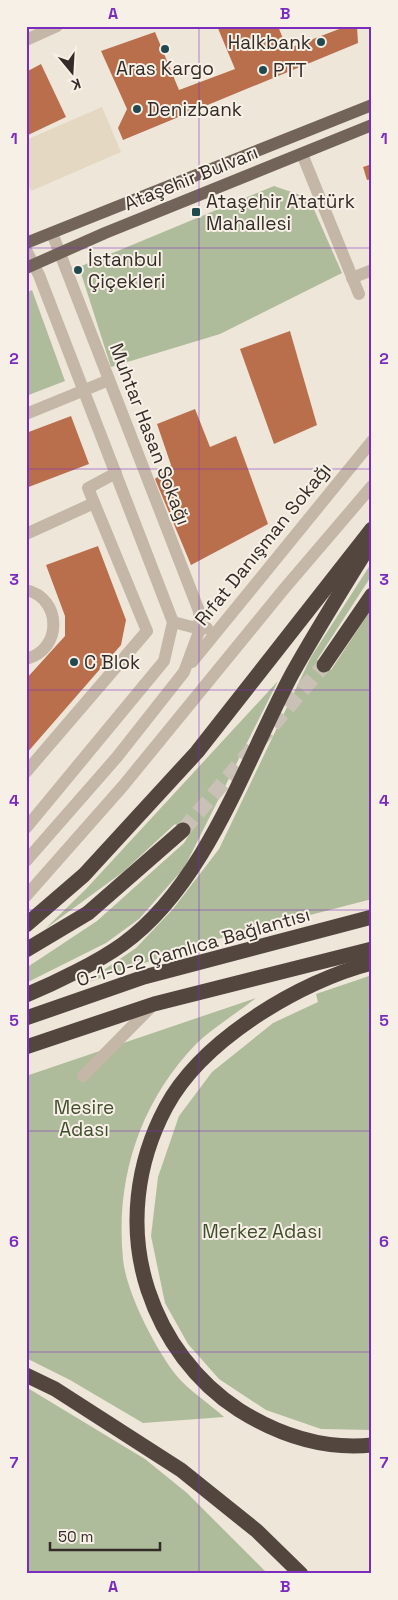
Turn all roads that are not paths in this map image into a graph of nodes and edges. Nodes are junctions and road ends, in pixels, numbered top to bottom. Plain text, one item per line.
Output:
1 (57, 26) edge
2 (26, 40) edge
3 (372, 105) edge
4 (372, 125) edge
5 (302, 154) junction
6 (52, 233) junction
7 (26, 244) edge
8 (26, 250) edge
9 (60, 253) junction
10 (30, 267) edge
11 (372, 270) edge
12 (352, 278) junction
13 (359, 294) dead end
14 (109, 380) junction
15 (84, 390) junction
16 (26, 414) edge
17 (372, 441) edge
18 (116, 473) junction
19 (372, 486) edge
20 (94, 504) junction
21 (372, 529) edge
22 (26, 534) edge
23 (372, 541) edge
24 (26, 590) edge
25 (372, 595) edge
26 (174, 622) junction
27 (224, 623) junction
28 (200, 630) junction
29 (26, 659) edge
30 (324, 665) tunnel mouth
31 (184, 672) junction
32 (26, 772) edge
33 (26, 828) edge
34 (183, 830) tunnel mouth
35 (26, 861) edge
36 (26, 896) edge
37 (372, 917) edge
38 (26, 925) edge
39 (26, 950) edge
40 (372, 950) edge
41 (372, 963) edge
42 (26, 995) edge
43 (154, 1004) junction
44 (26, 1018) edge
45 (26, 1047) edge
46 (83, 1076) dead end
47 (26, 1375) edge
48 (372, 1446) edge
49 (301, 1574) edge

1 - 2 street
3 - 6 main road, Ataşehir Bulvarı
4 - 5 main road, Ataşehir Bulvarı
5 - 9 main road, Ataşehir Bulvarı
5 - 12 street
6 - 7 main road, Ataşehir Bulvarı
6 - 9 street, Muhtar Hasan Sokağı
8 - 10 street
9 - 10 main road, Ataşehir Bulvarı
9 - 14 street, Muhtar Hasan Sokağı
10 - 15 street
11 - 12 street
12 - 13 street
14 - 15 street
14 - 28 street, Muhtar Hasan Sokağı
15 - 16 street
15 - 18 street
17 - 27 street, Rıfat Danışman Sokağı
18 - 20 street
18 - 26 street
19 - 36 street
20 - 22 street
20 - 32 street
21 - 38 highway
23 - 42 highway
24 - 29 street
25 - 30 highway
26 - 28 street
26 - 33 street, Rıfat Danışman Sokağı
27 - 28 street
27 - 31 street, Rıfat Danışman Sokağı
28 - 31 street, Rıfat Danışman Sokağı
31 - 35 street, Rıfat Danışman Sokağı
34 - 39 highway
37 - 44 highway, O-1-O-2 Çamlıca Bağlantısı
40 - 43 highway
41 - 48 highway
43 - 45 highway
43 - 46 street
47 - 49 highway

